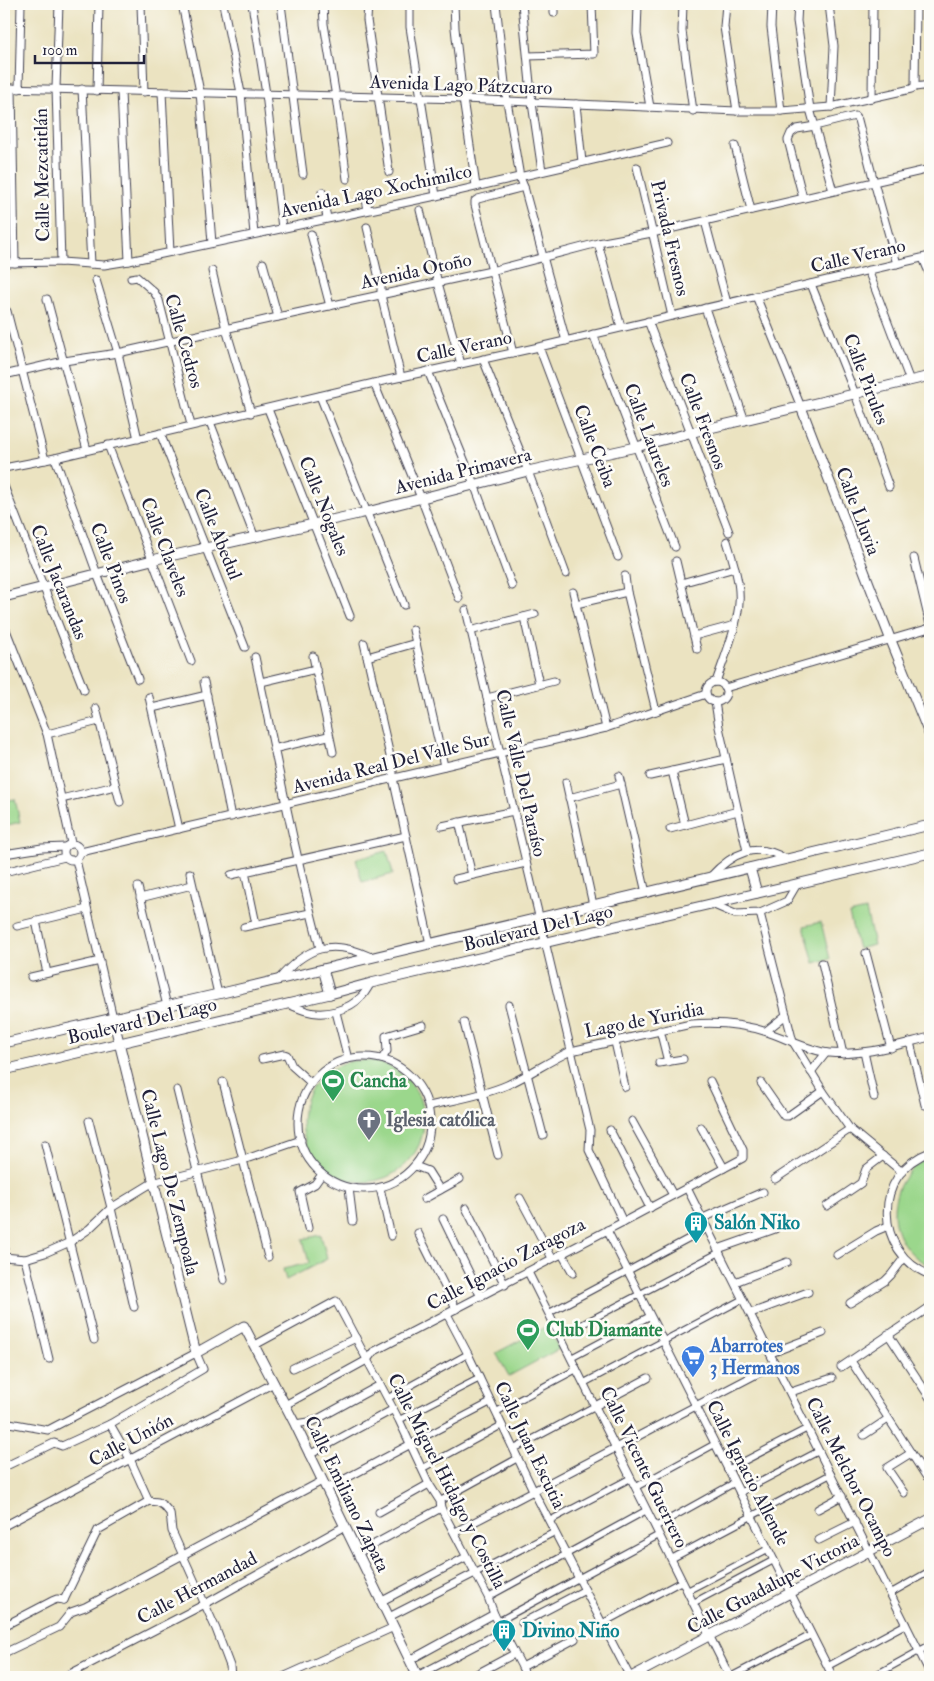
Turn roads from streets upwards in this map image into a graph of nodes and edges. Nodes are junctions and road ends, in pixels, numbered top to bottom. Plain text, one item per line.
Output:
1 (21, 4) edge
2 (59, 4) edge
3 (99, 4) edge
4 (141, 4) edge
5 (182, 4) edge
6 (223, 4) edge
7 (252, 4) edge
8 (281, 4) edge
9 (323, 4) edge
10 (368, 4) edge
11 (410, 4) edge
12 (454, 4) edge
13 (496, 4) edge
14 (522, 4) edge
15 (554, 4) edge
16 (592, 4) edge
17 (638, 4) edge
18 (683, 4) edge
19 (726, 4) edge
20 (772, 4) edge
21 (798, 4) edge
22 (829, 4) edge
23 (873, 4) edge
24 (916, 4) edge
25 (554, 13) dead end
26 (528, 56) junction
27 (930, 85) edge
28 (915, 87) junction
29 (4, 88) edge
30 (15, 88) junction
31 (56, 88) junction
32 (82, 89) junction
33 (97, 91) junction
34 (121, 92) junction
35 (144, 92) junction
36 (162, 92) junction
37 (200, 92) junction
38 (240, 93) junction
39 (266, 94) junction
40 (293, 94) junction
41 (336, 97) junction
42 (378, 98) junction
43 (421, 98) junction
44 (872, 98) junction
45 (463, 99) junction
46 (507, 101) junction
47 (532, 103) junction
48 (576, 104) junction
49 (650, 107) junction
50 (832, 107) junction
51 (693, 110) junction
52 (737, 111) junction
53 (781, 111) junction
54 (812, 118) junction
55 (667, 143) dead end
56 (735, 146) dead end
57 (582, 162) junction
58 (637, 167) dead end
59 (930, 169) edge
60 (542, 171) junction
61 (389, 172) dead end
62 (303, 174) dead end
63 (520, 177) junction
64 (346, 179) dead end
65 (874, 182) junction
66 (476, 186) junction
67 (524, 187) junction
68 (834, 191) junction
69 (322, 192) dead end
70 (365, 194) dead end
71 (436, 196) junction
72 (803, 198) junction
73 (368, 210) junction
74 (420, 210) dead end
75 (751, 210) junction
76 (327, 218) junction
77 (706, 221) junction
78 (367, 227) dead end
79 (282, 228) junction
80 (254, 234) junction
81 (311, 234) dead end
82 (652, 234) junction
83 (598, 243) junction
84 (212, 244) junction
85 (170, 252) junction
86 (544, 257) junction
87 (927, 257) edge
88 (129, 261) junction
89 (4, 262) edge
90 (15, 262) junction
91 (61, 262) junction
92 (91, 264) junction
93 (263, 264) dead end
94 (897, 264) junction
95 (868, 270) junction
96 (212, 271) dead end
97 (491, 271) junction
98 (930, 275) edge
99 (131, 278) dead end
100 (96, 280) dead end
101 (438, 283) junction
102 (811, 284) junction
103 (382, 295) junction
104 (756, 296) junction
105 (47, 299) dead end
106 (726, 303) junction
107 (330, 306) junction
108 (705, 308) junction
109 (7, 311) dead end
110 (672, 316) junction
111 (278, 317) junction
112 (648, 321) junction
113 (621, 328) junction
114 (226, 329) junction
115 (593, 334) junction
116 (566, 340) junction
117 (168, 342) junction
118 (539, 347) junction
119 (118, 353) junction
120 (513, 353) junction
121 (483, 360) junction
122 (64, 361) junction
123 (461, 364) junction
124 (22, 371) junction
125 (428, 371) junction
126 (4, 375) edge
127 (930, 376) edge
128 (402, 377) junction
129 (910, 381) junction
130 (374, 383) junction
131 (856, 394) junction
132 (320, 396) junction
133 (801, 407) junction
134 (268, 409) junction
135 (251, 413) junction
136 (745, 420) junction
137 (210, 422) junction
138 (191, 426) junction
139 (160, 433) junction
140 (689, 433) junction
141 (138, 439) junction
142 (108, 445) junction
143 (636, 447) junction
144 (88, 450) junction
145 (54, 458) junction
146 (45, 460) junction
147 (583, 460) junction
148 (4, 466) edge
149 (528, 471) junction
150 (474, 484) junction
151 (4, 486) edge
152 (889, 487) dead end
153 (422, 498) junction
154 (368, 512) junction
155 (313, 524) junction
156 (729, 532) dead end
157 (255, 538) junction
158 (728, 542) dead end
159 (675, 547) dead end
160 (206, 548) junction
161 (618, 557) dead end
162 (914, 558) dead end
163 (152, 560) junction
164 (676, 561) dead end
165 (735, 568) junction
166 (97, 574) junction
167 (566, 574) dead end
168 (625, 576) dead end
169 (681, 583) junction
170 (512, 586) dead end
171 (44, 587) junction
172 (573, 592) dead end
173 (628, 592) junction
174 (4, 597) edge
175 (459, 598) dead end
176 (576, 604) junction
177 (404, 605) dead end
178 (466, 610) dead end
179 (535, 614) dead end
180 (350, 616) dead end
181 (524, 617) junction
182 (4, 625) edge
183 (735, 625) junction
184 (930, 626) edge
185 (414, 630) dead end
186 (470, 631) junction
187 (694, 636) junction
188 (890, 638) junction
189 (364, 643) dead end
190 (416, 643) junction
191 (245, 647) dead end
192 (697, 649) dead end
193 (255, 656) dead end
194 (313, 656) dead end
195 (367, 656) junction
196 (191, 661) dead end
197 (316, 670) junction
198 (138, 679) dead end
199 (554, 680) dead end
200 (204, 682) dead end
201 (261, 682) junction
202 (716, 682) junction
203 (539, 684) junction
204 (725, 688) junction
205 (84, 690) dead end
206 (706, 694) junction
207 (207, 696) junction
208 (149, 697) dead end
209 (487, 698) junction
210 (715, 702) junction
211 (96, 708) dead end
212 (152, 708) junction
213 (656, 711) junction
214 (99, 721) junction
215 (606, 728) junction
216 (47, 734) junction
217 (328, 736) junction
218 (930, 736) edge
219 (273, 749) junction
220 (332, 752) dead end
221 (501, 753) junction
222 (726, 759) junction
223 (444, 766) junction
224 (672, 771) junction
225 (650, 776) dead end
226 (393, 778) junction
227 (566, 782) dead end
228 (115, 786) junction
229 (569, 798) junction
230 (60, 799) junction
231 (120, 802) dead end
232 (286, 805) junction
233 (514, 811) junction
234 (738, 811) junction
235 (231, 817) junction
236 (459, 822) junction
237 (685, 825) junction
238 (930, 825) edge
239 (442, 826) dead end
240 (179, 829) junction
241 (670, 829) dead end
242 (406, 836) junction
243 (68, 845) junction
244 (747, 851) junction
245 (81, 852) junction
246 (930, 853) edge
247 (4, 854) edge
248 (65, 857) junction
249 (786, 859) junction
250 (76, 860) junction
251 (298, 860) junction
252 (526, 863) junction
253 (750, 868) junction
254 (4, 872) edge
255 (245, 872) junction
256 (190, 873) dead end
257 (231, 875) dead end
258 (472, 875) junction
259 (709, 878) junction
260 (456, 879) dead end
261 (797, 884) junction
262 (192, 885) junction
263 (138, 887) dead end
264 (646, 893) junction
265 (757, 893) junction
266 (140, 898) junction
267 (712, 904) junction
268 (593, 906) junction
269 (88, 908) junction
270 (310, 913) junction
271 (760, 913) junction
272 (539, 918) junction
273 (36, 921) junction
274 (256, 924) junction
275 (17, 926) dead end
276 (244, 927) dead end
277 (545, 943) junction
278 (430, 944) junction
279 (320, 948) junction
280 (866, 953) dead end
281 (371, 957) junction
282 (100, 961) junction
283 (822, 963) dead end
284 (323, 969) junction
285 (47, 973) junction
286 (31, 977) dead end
287 (278, 980) junction
288 (371, 983) junction
289 (218, 994) junction
290 (330, 994) junction
291 (287, 1004) junction
292 (509, 1005) dead end
293 (167, 1006) junction
294 (336, 1012) junction
295 (786, 1015) junction
296 (113, 1018) junction
297 (464, 1023) dead end
298 (423, 1025) dead end
299 (660, 1030) junction
300 (766, 1031) junction
301 (930, 1037) edge
302 (615, 1042) junction
303 (793, 1042) junction
304 (910, 1042) junction
305 (4, 1043) edge
306 (119, 1043) junction
307 (891, 1048) junction
308 (571, 1051) junction
309 (864, 1052) junction
310 (826, 1053) junction
311 (843, 1054) junction
312 (262, 1059) dead end
313 (348, 1059) junction
314 (382, 1059) junction
315 (683, 1059) dead end
316 (668, 1062) junction
317 (659, 1064) dead end
318 (4, 1070) edge
319 (811, 1072) junction
320 (528, 1074) junction
321 (710, 1081) dead end
322 (223, 1082) dead end
323 (311, 1083) junction
324 (761, 1083) dead end
325 (626, 1087) dead end
326 (177, 1090) dead end
327 (823, 1092) junction
328 (483, 1093) junction
329 (874, 1097) dead end
330 (925, 1104) dead end
331 (429, 1106) junction
332 (89, 1121) dead end
333 (632, 1121) dead end
334 (701, 1127) dead end
335 (850, 1129) junction
336 (610, 1130) dead end
337 (543, 1135) dead end
338 (300, 1140) junction
339 (45, 1144) dead end
340 (930, 1152) edge
341 (498, 1155) dead end
342 (883, 1156) junction
343 (243, 1160) junction
344 (415, 1166) junction
345 (724, 1168) junction
346 (197, 1172) junction
347 (902, 1172) junction
348 (322, 1174) junction
349 (460, 1179) dead end
350 (775, 1179) dead end
351 (152, 1183) junction
352 (349, 1188) junction
353 (380, 1188) junction
354 (687, 1188) junction
355 (440, 1190) junction
356 (763, 1192) dead end
357 (673, 1195) junction
358 (520, 1198) dead end
359 (424, 1199) dead end
360 (827, 1206) dead end
361 (111, 1208) junction
362 (466, 1208) dead end
363 (650, 1208) junction
364 (704, 1218) junction
365 (443, 1219) dead end
366 (353, 1220) dead end
367 (624, 1222) junction
368 (888, 1226) junction
369 (308, 1228) dead end
370 (708, 1228) junction
371 (775, 1228) dead end
372 (4, 1230) edge
373 (608, 1230) junction
374 (418, 1233) dead end
375 (391, 1236) dead end
376 (70, 1242) junction
377 (4, 1248) edge
378 (719, 1250) junction
379 (562, 1254) junction
380 (837, 1255) dead end
381 (4, 1257) edge
382 (268, 1257) dead end
383 (552, 1258) junction
384 (904, 1258) junction
385 (25, 1259) junction
386 (787, 1262) dead end
387 (628, 1271) junction
388 (528, 1272) junction
389 (573, 1273) dead end
390 (930, 1275) edge
391 (224, 1280) dead end
392 (735, 1282) junction
393 (505, 1285) junction
394 (808, 1292) dead end
395 (640, 1294) junction
396 (481, 1297) junction
397 (743, 1299) junction
398 (850, 1303) dead end
399 (134, 1307) dead end
400 (456, 1309) junction
401 (929, 1310) edge
402 (549, 1313) junction
403 (751, 1313) junction
404 (447, 1314) junction
405 (650, 1316) junction
406 (823, 1332) dead end
407 (888, 1334) junction
408 (560, 1336) junction
409 (356, 1338) junction
410 (94, 1340) dead end
411 (663, 1341) junction
412 (255, 1345) junction
413 (196, 1353) junction
414 (771, 1353) junction
415 (468, 1354) junction
416 (571, 1358) junction
417 (49, 1359) dead end
418 (367, 1360) junction
419 (851, 1361) junction
420 (776, 1364) junction
421 (841, 1367) dead end
422 (294, 1368) dead end
423 (576, 1369) junction
424 (480, 1378) junction
425 (648, 1378) dead end
426 (832, 1378) dead end
427 (274, 1383) junction
428 (584, 1383) junction
429 (380, 1385) junction
430 (790, 1392) junction
431 (388, 1398) junction
432 (930, 1398) edge
433 (491, 1402) junction
434 (285, 1405) junction
435 (695, 1405) junction
436 (595, 1406) junction
437 (392, 1410) junction
438 (496, 1412) junction
439 (888, 1419) junction
440 (399, 1420) junction
441 (4, 1422) edge
442 (110, 1424) junction
443 (295, 1424) junction
444 (502, 1425) junction
445 (808, 1428) junction
446 (48, 1430) junction
447 (864, 1435) dead end
448 (54, 1443) junction
449 (411, 1444) junction
450 (715, 1444) junction
451 (616, 1446) junction
452 (514, 1449) junction
453 (819, 1451) junction
454 (911, 1453) junction
455 (310, 1455) junction
456 (518, 1458) junction
457 (130, 1459) junction
458 (4, 1467) edge
459 (423, 1468) junction
460 (727, 1470) junction
461 (831, 1474) junction
462 (926, 1476) dead end
463 (631, 1478) junction
464 (734, 1483) junction
465 (429, 1484) junction
466 (324, 1485) junction
467 (636, 1487) junction
468 (533, 1490) junction
469 (739, 1493) junction
470 (904, 1493) dead end
471 (842, 1496) junction
472 (149, 1501) junction
473 (441, 1504) junction
474 (647, 1510) junction
475 (818, 1510) dead end
476 (378, 1512) dead end
477 (752, 1516) junction
478 (930, 1519) edge
479 (549, 1521) junction
480 (855, 1522) junction
481 (4, 1526) edge
482 (345, 1526) junction
483 (655, 1527) junction
484 (455, 1532) junction
485 (555, 1532) junction
486 (659, 1535) junction
487 (819, 1540) dead end
488 (768, 1549) junction
489 (870, 1551) junction
490 (358, 1553) junction
491 (567, 1554) junction
492 (182, 1556) junction
493 (466, 1557) junction
494 (671, 1558) junction
495 (774, 1560) junction
496 (930, 1571) edge
497 (476, 1573) junction
498 (579, 1578) junction
499 (682, 1581) junction
500 (585, 1590) junction
501 (687, 1591) junction
502 (891, 1593) junction
503 (790, 1594) junction
504 (488, 1597) junction
505 (64, 1600) junction
506 (382, 1601) junction
507 (693, 1603) junction
508 (204, 1604) junction
509 (71, 1612) junction
510 (389, 1617) junction
511 (497, 1617) junction
512 (522, 1623) dead end
513 (601, 1624) junction
514 (906, 1624) junction
515 (4, 1626) edge
516 (394, 1627) junction
517 (503, 1630) junction
518 (811, 1635) junction
519 (710, 1636) junction
520 (575, 1639) dead end
521 (930, 1646) edge
522 (919, 1651) junction
523 (4, 1653) edge
524 (514, 1654) junction
525 (410, 1660) junction
526 (828, 1666) junction
527 (522, 1667) junction
528 (930, 1673) edge
529 (64, 1677) edge
530 (231, 1677) edge
531 (283, 1677) edge
532 (418, 1677) edge
533 (471, 1677) edge
534 (526, 1677) edge
535 (630, 1677) edge
536 (730, 1677) edge
537 (833, 1677) edge
538 (872, 1677) edge

1 - 30 street
2 - 31 street, Calle Mezcatitlán
3 - 33 street
4 - 35 street
5 - 37 street
6 - 38 street
7 - 39 street
8 - 40 street
9 - 41 street
10 - 42 street
11 - 43 street
12 - 45 street
13 - 46 street
14 - 26 street
15 - 25 street
16 - 26 street
17 - 49 street
18 - 51 street
19 - 52 street
20 - 53 street
21 - 54 street
22 - 50 street
23 - 44 street
24 - 28 street
26 - 47 street
27 - 28 street, Avenida Lago Pátzcuaro
28 - 44 street, Avenida Lago Pátzcuaro
29 - 30 street, Avenida Lago Pátzcuaro
30 - 31 street, Avenida Lago Pátzcuaro
30 - 90 street
31 - 32 street, Avenida Lago Pátzcuaro
31 - 91 street, Calle Mezcatitlán
32 - 33 street, Avenida Lago Pátzcuaro
32 - 92 street
33 - 34 street, Avenida Lago Pátzcuaro
34 - 35 street, Avenida Lago Pátzcuaro
34 - 88 street
35 - 36 street, Avenida Lago Pátzcuaro
36 - 37 street, Avenida Lago Pátzcuaro
36 - 85 street
37 - 38 street, Avenida Lago Pátzcuaro
37 - 84 street
38 - 39 street, Avenida Lago Pátzcuaro
38 - 80 street
39 - 40 street, Avenida Lago Pátzcuaro
39 - 79 street
40 - 41 street, Avenida Lago Pátzcuaro
40 - 62 street
41 - 42 street, Avenida Lago Pátzcuaro
41 - 64 street
42 - 43 street, Avenida Lago Pátzcuaro
42 - 61 street
43 - 45 street, Avenida Lago Pátzcuaro
43 - 71 street
44 - 50 street, Avenida Lago Pátzcuaro
45 - 46 street, Avenida Lago Pátzcuaro
45 - 66 street
46 - 47 street, Avenida Lago Pátzcuaro
46 - 63 street
47 - 48 street, Avenida Lago Pátzcuaro
47 - 60 street
48 - 49 street, Avenida Lago Pátzcuaro
48 - 57 street
49 - 51 street, Avenida Lago Pátzcuaro
50 - 54 street, Avenida Lago Pátzcuaro
51 - 52 street, Avenida Lago Pátzcuaro
52 - 53 street, Avenida Lago Pátzcuaro
53 - 54 street, Avenida Lago Pátzcuaro
54 - 65 street
54 - 68 street
54 - 72 street
55 - 57 street, Avenida Lago Xochimilco
56 - 75 street
57 - 60 street, Avenida Lago Xochimilco
58 - 82 street, Privada Fresnos
59 - 65 street, Avenida Otoño
60 - 63 street, Avenida Lago Xochimilco
63 - 66 street, Avenida Lago Xochimilco
63 - 67 street
65 - 68 street, Avenida Otoño
65 - 94 street
66 - 71 street, Avenida Lago Xochimilco
67 - 86 street
67 - 97 street
68 - 72 street, Avenida Otoño
69 - 76 street
70 - 73 street
71 - 73 street, Avenida Lago Xochimilco
72 - 75 street, Avenida Otoño
73 - 76 street, Avenida Lago Xochimilco
74 - 101 street
75 - 77 street, Avenida Otoño
76 - 79 street, Avenida Lago Xochimilco
77 - 82 street, Avenida Otoño
77 - 106 street
78 - 103 street
79 - 80 street, Avenida Lago Xochimilco
80 - 84 street, Avenida Lago Xochimilco
81 - 107 street
82 - 83 street, Avenida Otoño
82 - 110 street, Privada Fresnos
83 - 86 street, Avenida Otoño
83 - 113 street
84 - 85 street, Avenida Lago Xochimilco
85 - 88 street, Avenida Lago Xochimilco
86 - 97 street, Avenida Otoño
86 - 116 street
87 - 94 street, Calle Verano
87 - 98 street
88 - 92 street, Avenida Lago Xochimilco
89 - 90 street, Avenida Lago Xochimilco
90 - 91 street, Avenida Lago Xochimilco
91 - 92 street, Avenida Lago Xochimilco
93 - 111 street
94 - 95 street, Calle Verano
95 - 102 street, Calle Verano
95 - 129 street
96 - 114 street
97 - 101 street, Avenida Otoño
97 - 120 street
99 - 117 street, Calle Cedros
100 - 119 street
101 - 103 street, Avenida Otoño
101 - 123 street
102 - 104 street, Calle Verano
102 - 131 street, Calle Pirules
103 - 107 street, Avenida Otoño
103 - 128 street
104 - 106 street, Calle Verano
104 - 133 street, Calle Lluvia
105 - 122 street
106 - 108 street, Calle Verano
107 - 111 street, Avenida Otoño
108 - 110 street, Calle Verano
108 - 136 street
109 - 124 street
110 - 112 street, Calle Verano
111 - 114 street, Avenida Otoño
112 - 113 street, Calle Verano
112 - 140 street, Calle Fresnos
113 - 115 street, Calle Verano
114 - 117 street, Avenida Otoño
114 - 135 street
115 - 116 street, Calle Verano
115 - 143 street, Calle Laureles
116 - 118 street, Calle Verano
117 - 119 street, Avenida Otoño
117 - 138 street, Calle Cedros
118 - 120 street, Calle Verano
118 - 147 street, Calle Ceiba
119 - 122 street, Avenida Otoño
119 - 141 street
120 - 121 street, Calle Verano
121 - 123 street, Calle Verano
121 - 149 street
122 - 124 street, Avenida Otoño
122 - 144 street
123 - 125 street, Calle Verano
124 - 126 street, Avenida Otoño
124 - 146 street
125 - 128 street, Calle Verano
125 - 150 street
127 - 129 street, Avenida Primavera
128 - 130 street, Calle Verano
129 - 131 street, Avenida Primavera
130 - 132 street, Calle Verano
130 - 153 street
131 - 133 street, Avenida Primavera
131 - 152 street, Calle Pirules
132 - 134 street, Calle Verano
132 - 154 street
133 - 136 street, Avenida Primavera
133 - 188 street, Calle Lluvia
134 - 135 street, Calle Verano
134 - 155 street, Calle Nogales
135 - 137 street, Calle Verano
136 - 140 street, Avenida Primavera
137 - 138 street, Calle Verano
137 - 157 street
138 - 139 street, Calle Verano
139 - 141 street, Calle Verano
139 - 160 street, Calle Abedul
140 - 143 street, Avenida Primavera
140 - 156 street, Calle Fresnos
141 - 142 street, Calle Verano
142 - 144 street, Calle Verano
142 - 163 street, Calle Claveles
143 - 147 street, Avenida Primavera
143 - 159 street, Calle Laureles
144 - 145 street, Calle Verano
145 - 146 street, Calle Verano
145 - 166 street, Calle Pinos
146 - 148 street, Calle Verano
147 - 149 street, Avenida Primavera
147 - 161 street, Calle Ceiba
149 - 150 street, Avenida Primavera
149 - 167 street
150 - 153 street, Avenida Primavera
150 - 170 street
151 - 171 street, Calle Jacarandas
153 - 154 street, Avenida Primavera
153 - 175 street
154 - 155 street, Avenida Primavera
154 - 177 street
155 - 157 street, Avenida Primavera
155 - 180 street, Calle Nogales
157 - 160 street, Avenida Primavera
158 - 165 street
160 - 163 street, Avenida Primavera
160 - 191 street, Calle Abedul
162 - 184 street
163 - 166 street, Avenida Primavera
163 - 196 street, Calle Claveles
164 - 169 street
165 - 169 street
165 - 183 street
166 - 171 street, Avenida Primavera
166 - 198 street, Calle Pinos
168 - 173 street
169 - 187 street
171 - 174 street, Avenida Primavera
171 - 205 street, Calle Jacarandas
172 - 176 street
173 - 176 street
173 - 213 street
176 - 215 street
178 - 186 street, Calle Valle Del Paraíso
179 - 181 street
181 - 186 street
181 - 203 street
182 - 216 street
183 - 187 street
183 - 202 street
184 - 188 street
185 - 190 street
186 - 209 street, Calle Valle Del Paraíso
187 - 192 street
188 - 204 street
188 - 218 street, Calle Lluvia
189 - 195 street
190 - 195 street
190 - 223 street
193 - 201 street
194 - 197 street
195 - 226 street
197 - 201 street
197 - 217 street
199 - 203 street
200 - 207 street
201 - 219 street
202 - 204 street
202 - 206 street
203 - 209 street
204 - 210 street
206 - 210 street
206 - 213 street, Avenida Real Del Valle Sur
207 - 212 street
207 - 235 street
208 - 212 street
209 - 221 street, Calle Valle Del Paraíso
210 - 222 street
211 - 214 street
212 - 240 street
213 - 215 street, Avenida Real Del Valle Sur
214 - 216 street
214 - 228 street
215 - 221 street, Avenida Real Del Valle Sur
216 - 230 street
217 - 219 street
217 - 220 street
219 - 232 street
221 - 223 street, Avenida Real Del Valle Sur
221 - 233 street, Calle Valle Del Paraíso
222 - 224 street
222 - 234 street
223 - 226 street, Avenida Real Del Valle Sur
224 - 225 street
224 - 237 street
226 - 232 street, Avenida Real Del Valle Sur
226 - 242 street
227 - 229 street
228 - 230 street
228 - 231 street
229 - 264 street
229 - 268 street
230 - 243 street
232 - 235 street, Avenida Real Del Valle Sur
232 - 251 street
233 - 236 street
233 - 252 street, Calle Valle Del Paraíso
234 - 237 street
234 - 244 street
235 - 240 street, Avenida Real Del Valle Sur
236 - 239 street
236 - 258 street
237 - 241 street
238 - 249 street, Boulevard Del Lago
240 - 245 street, Avenida Real Del Valle Sur
242 - 251 street
242 - 278 street
243 - 245 street
243 - 247 street
243 - 248 street
244 - 249 street
244 - 259 street, Boulevard Del Lago
245 - 250 street
246 - 261 street, Boulevard Del Lago
248 - 250 street
248 - 254 street
249 - 253 street, Boulevard Del Lago
250 - 269 street
251 - 255 street
251 - 270 street
252 - 258 street
252 - 272 street, Calle Valle Del Paraíso
253 - 259 street, Boulevard Del Lago
253 - 265 street
255 - 257 street
255 - 274 street
256 - 262 street
258 - 260 street
259 - 264 street, Boulevard Del Lago
261 - 265 street, Boulevard Del Lago
261 - 271 street
262 - 266 street
262 - 289 street
263 - 266 street
264 - 268 street, Boulevard Del Lago
265 - 267 street, Boulevard Del Lago
266 - 293 street
267 - 271 street
267 - 277 street, Boulevard Del Lago
268 - 272 street, Boulevard Del Lago
269 - 273 street
269 - 282 street
270 - 274 street
270 - 279 street
271 - 295 street
272 - 277 street, Calle Valle Del Paraíso
272 - 278 street, Boulevard Del Lago
273 - 275 street
273 - 285 street
274 - 276 street
277 - 288 street, Boulevard Del Lago
277 - 308 street, Calle Valle Del Paraíso
278 - 281 street, Boulevard Del Lago
279 - 281 street
279 - 287 street
280 - 307 street
281 - 284 street, Boulevard Del Lago
282 - 285 street
282 - 296 street
283 - 311 street
284 - 287 street, Boulevard Del Lago
284 - 290 street
285 - 286 street
287 - 289 street, Boulevard Del Lago
288 - 290 street, Boulevard Del Lago
288 - 294 street
289 - 293 street, Boulevard Del Lago
290 - 291 street, Boulevard Del Lago
291 - 294 street
291 - 306 street, Boulevard Del Lago
292 - 320 street
293 - 296 street, Boulevard Del Lago
294 - 313 street
295 - 300 street
295 - 303 street
296 - 305 street, Boulevard Del Lago
296 - 306 street, Calle Lago De Zempoala
297 - 328 street
298 - 314 street
299 - 300 street, Lago de Yuridia
299 - 302 street, Lago de Yuridia
299 - 316 street
300 - 303 street, Lago de Yuridia
301 - 304 street, Lago de Yuridia
302 - 308 street, Lago de Yuridia
302 - 325 street
303 - 310 street, Lago de Yuridia
303 - 319 street
304 - 307 street, Lago de Yuridia
304 - 330 street
306 - 318 street, Boulevard Del Lago
306 - 351 street, Calle Lago De Zempoala
307 - 309 street, Lago de Yuridia
308 - 320 street, Lago de Yuridia
308 - 367 street, Calle Valle Del Paraíso
309 - 311 street, Lago de Yuridia
309 - 329 street
310 - 311 street, Lago de Yuridia
310 - 319 street
312 - 323 street
313 - 314 street
313 - 323 street
314 - 331 street
315 - 316 street
316 - 317 street
319 - 327 street
320 - 328 street, Lago de Yuridia
320 - 337 street
321 - 345 street, Calle Ignacio Zaragoza
322 - 343 street
323 - 338 street
324 - 327 street
326 - 346 street
327 - 335 street
328 - 331 street, Lago de Yuridia
328 - 341 street
331 - 344 street
332 - 361 street
333 - 357 street
334 - 345 street
335 - 342 street
335 - 350 street
336 - 363 street
338 - 343 street
338 - 348 street
339 - 376 street
340 - 347 street
342 - 347 street
342 - 360 street
343 - 346 street
343 - 382 street
344 - 353 street
344 - 355 street
345 - 354 street, Calle Ignacio Zaragoza
346 - 351 street
346 - 391 street
347 - 368 street
348 - 352 street
348 - 369 street
349 - 355 street
351 - 361 street
351 - 413 street, Calle Lago De Zempoala
352 - 353 street
352 - 366 street
353 - 375 street
354 - 357 street, Calle Ignacio Zaragoza
354 - 364 street, Calle Melchor Ocampo
355 - 359 street
356 - 364 street
357 - 363 street, Calle Ignacio Zaragoza
358 - 383 street
361 - 376 street
361 - 399 street
362 - 393 street
363 - 367 street, Calle Ignacio Zaragoza
364 - 370 street, Calle Melchor Ocampo
365 - 396 street
367 - 373 street, Calle Ignacio Zaragoza
368 - 380 street
368 - 384 street
370 - 378 street, Calle Melchor Ocampo
370 - 387 street
371 - 378 street
372 - 377 street
373 - 379 street, Calle Ignacio Zaragoza
373 - 387 street, Calle Ignacio Allende
374 - 400 street
376 - 385 street
376 - 410 street
378 - 392 street, Calle Melchor Ocampo
378 - 395 street
379 - 383 street, Calle Ignacio Zaragoza
379 - 389 street
381 - 385 street
383 - 388 street, Calle Ignacio Zaragoza
384 - 390 street
384 - 398 street
385 - 417 street
386 - 392 street
387 - 395 street, Calle Ignacio Allende
387 - 402 street
388 - 393 street, Calle Ignacio Zaragoza
388 - 402 street, Calle Vicente Guerrero
392 - 397 street, Calle Melchor Ocampo
393 - 396 street, Calle Ignacio Zaragoza
394 - 403 street
395 - 405 street, Calle Ignacio Allende
395 - 408 street
396 - 400 street, Calle Ignacio Zaragoza
397 - 403 street, Calle Melchor Ocampo
397 - 411 street
400 - 404 street, Calle Ignacio Zaragoza
401 - 407 street
402 - 408 street, Calle Vicente Guerrero
403 - 414 street, Calle Melchor Ocampo
404 - 415 street, Calle Juan Escutia
404 - 418 street, Calle Ignacio Zaragoza
405 - 411 street, Calle Ignacio Allende
405 - 416 street
406 - 414 street
407 - 419 street
407 - 432 street
408 - 416 street, Calle Vicente Guerrero
409 - 412 street, Calle Miguel Hidalgo y Costilla
409 - 418 street, Calle Miguel Hidalgo y Costilla
409 - 422 street
411 - 428 street
411 - 435 street, Calle Ignacio Allende
412 - 413 street, Calle Emiliano Zapata
412 - 427 street, Calle Emiliano Zapata
413 - 442 street
413 - 446 street
414 - 420 street, Calle Melchor Ocampo
415 - 424 street, Calle Juan Escutia
415 - 431 street
416 - 423 street, Calle Vicente Guerrero
418 - 429 street, Calle Miguel Hidalgo y Costilla
418 - 434 street, Calle Ignacio Zaragoza
419 - 421 street
419 - 439 street
420 - 430 street, Calle Melchor Ocampo
420 - 435 street
423 - 428 street, Calle Vicente Guerrero
423 - 438 street
424 - 433 street, Calle Juan Escutia
424 - 440 street
425 - 436 street
426 - 430 street
427 - 434 street, Calle Emiliano Zapata
427 - 457 street, Calle Unión
428 - 436 street, Calle Vicente Guerrero
429 - 431 street, Calle Miguel Hidalgo y Costilla
429 - 443 street
430 - 445 street, Calle Melchor Ocampo
431 - 437 street, Calle Miguel Hidalgo y Costilla
433 - 438 street, Calle Juan Escutia
433 - 449 street
434 - 443 street, Calle Emiliano Zapata
435 - 450 street, Calle Ignacio Allende
435 - 451 street
436 - 451 street, Calle Vicente Guerrero
436 - 452 street
437 - 440 street, Calle Miguel Hidalgo y Costilla
437 - 455 street
438 - 444 street, Calle Juan Escutia
439 - 447 street
439 - 454 street
440 - 449 street, Calle Miguel Hidalgo y Costilla
441 - 446 street
442 - 448 street
442 - 457 street
443 - 455 street, Calle Emiliano Zapata
444 - 452 street, Calle Juan Escutia
444 - 459 street
445 - 453 street, Calle Melchor Ocampo
445 - 460 street
446 - 448 street
448 - 458 street
449 - 459 street, Calle Miguel Hidalgo y Costilla
449 - 466 street
450 - 460 street, Calle Ignacio Allende
450 - 467 street
451 - 463 street, Calle Vicente Guerrero
451 - 468 street
452 - 456 street, Calle Juan Escutia
453 - 461 street, Calle Melchor Ocampo
453 - 469 street
454 - 462 street
454 - 470 street
455 - 466 street, Calle Emiliano Zapata
456 - 468 street, Calle Juan Escutia
456 - 473 street
457 - 472 street
457 - 481 street, Calle Unión
459 - 465 street, Calle Miguel Hidalgo y Costilla
460 - 464 street, Calle Ignacio Allende
461 - 471 street, Calle Melchor Ocampo
461 - 477 street
463 - 467 street, Calle Vicente Guerrero
463 - 479 street
464 - 469 street, Calle Ignacio Allende
464 - 483 street
465 - 473 street, Calle Miguel Hidalgo y Costilla
465 - 476 street
466 - 482 street, Calle Emiliano Zapata
466 - 492 street
467 - 474 street, Calle Vicente Guerrero
468 - 479 street, Calle Juan Escutia
468 - 484 street
469 - 477 street, Calle Ignacio Allende
471 - 475 street
471 - 480 street, Calle Melchor Ocampo
472 - 492 street
472 - 505 street
473 - 484 street, Calle Miguel Hidalgo y Costilla
473 - 490 street
474 - 483 street, Calle Vicente Guerrero
474 - 491 street
477 - 488 street, Calle Ignacio Allende
477 - 494 street
478 - 489 street, Calle Guadalupe Victoria
479 - 485 street, Calle Juan Escutia
480 - 487 street
480 - 489 street, Calle Melchor Ocampo
482 - 490 street, Calle Emiliano Zapata
482 - 508 street, Calle Hermandad
483 - 486 street, Calle Vicente Guerrero
484 - 493 street, Calle Miguel Hidalgo y Costilla
485 - 491 street, Calle Juan Escutia
485 - 497 street
486 - 494 street, Calle Vicente Guerrero
486 - 498 street
488 - 495 street, Calle Ignacio Allende
488 - 501 street
489 - 502 street, Calle Melchor Ocampo
489 - 503 street, Calle Guadalupe Victoria
490 - 506 street, Calle Emiliano Zapata
491 - 498 street, Calle Juan Escutia
491 - 504 street
492 - 508 street
492 - 509 street
493 - 497 street, Calle Miguel Hidalgo y Costilla
493 - 506 street
494 - 499 street, Calle Vicente Guerrero
495 - 503 street, Calle Ignacio Allende
495 - 507 street
496 - 502 street
497 - 504 street, Calle Miguel Hidalgo y Costilla
497 - 510 street
498 - 500 street, Calle Juan Escutia
498 - 511 street
499 - 501 street, Calle Vicente Guerrero
499 - 513 street
500 - 512 street
500 - 513 street, Calle Juan Escutia
501 - 507 street, Calle Vicente Guerrero
502 - 514 street, Calle Melchor Ocampo
503 - 518 street, Calle Ignacio Allende
503 - 519 street, Calle Guadalupe Victoria
504 - 511 street, Calle Miguel Hidalgo y Costilla
505 - 509 street
505 - 515 street
506 - 510 street, Calle Emiliano Zapata
507 - 519 street, Calle Vicente Guerrero
508 - 529 street, Calle Hermandad
508 - 530 street
509 - 523 street
510 - 516 street, Calle Emiliano Zapata
511 - 517 street, Calle Miguel Hidalgo y Costilla
511 - 525 street
513 - 535 street, Calle Juan Escutia
514 - 522 street, Calle Melchor Ocampo
514 - 526 street
516 - 525 street, Calle Emiliano Zapata
516 - 531 street
517 - 524 street, Calle Miguel Hidalgo y Costilla
517 - 532 street
518 - 526 street, Calle Ignacio Allende
518 - 536 street
519 - 535 street, Calle Guadalupe Victoria
519 - 536 street, Calle Vicente Guerrero
520 - 527 street
521 - 522 street
522 - 528 street, Calle Melchor Ocampo
522 - 538 street
524 - 527 street, Calle Miguel Hidalgo y Costilla
524 - 533 street
525 - 532 street, Calle Emiliano Zapata
526 - 537 street, Calle Ignacio Allende
527 - 534 street, Calle Miguel Hidalgo y Costilla

